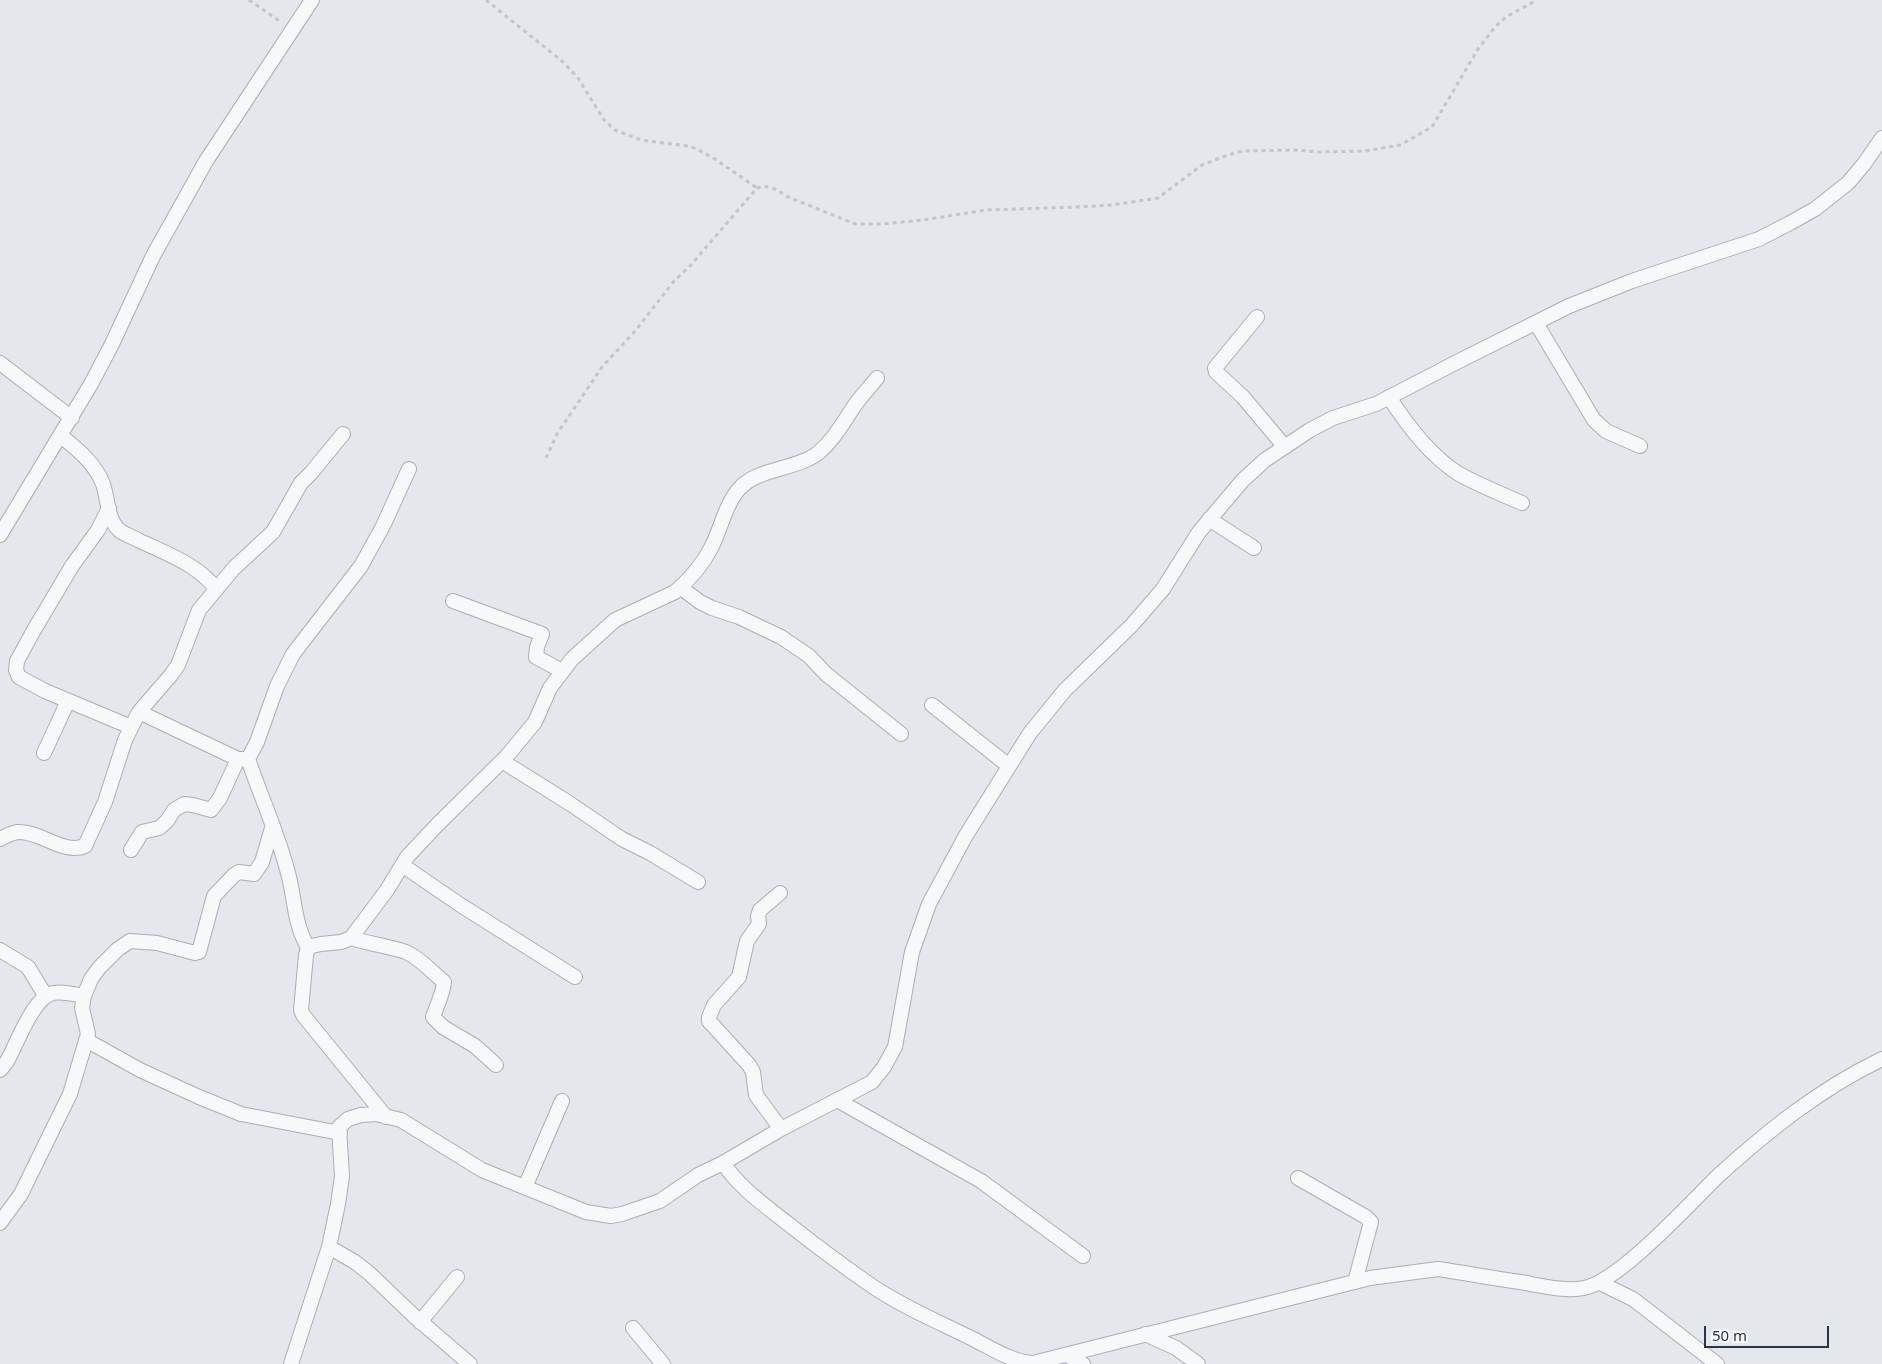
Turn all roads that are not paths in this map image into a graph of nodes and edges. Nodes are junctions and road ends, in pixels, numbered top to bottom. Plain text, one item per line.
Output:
1 (312, 0) edge
2 (1882, 138) edge
3 (1257, 317) dead end
4 (1536, 323) junction
5 (0, 363) edge
6 (877, 378) dead end
7 (1389, 397) junction
8 (72, 418) junction
9 (343, 434) dead end
10 (61, 436) junction
11 (1285, 446) junction
12 (1640, 446) dead end
13 (409, 469) dead end
14 (1522, 503) dead end
15 (108, 508) junction
16 (1209, 519) junction
17 (0, 535) edge
18 (1254, 548) dead end
19 (680, 587) junction
20 (216, 589) junction
21 (453, 601) dead end
22 (562, 671) junction
23 (68, 701) junction
24 (932, 705) dead end
25 (139, 712) junction
26 (131, 727) junction
27 (901, 734) dead end
28 (44, 753) dead end
29 (243, 759) junction
30 (502, 761) junction
31 (1009, 766) junction
32 (272, 828) junction
33 (0, 840) edge
34 (131, 850) dead end
35 (402, 865) junction
36 (698, 882) dead end
37 (780, 893) dead end
38 (351, 938) junction
39 (308, 947) junction
40 (0, 950) edge
41 (575, 977) dead end
42 (46, 995) junction
43 (84, 996) junction
44 (86, 1040) junction
45 (1882, 1059) edge
46 (496, 1066) dead end
47 (0, 1070) edge
48 (837, 1100) junction
49 (562, 1101) dead end
50 (386, 1117) junction
51 (781, 1129) junction
52 (340, 1133) junction
53 (723, 1163) junction
54 (1298, 1178) dead end
55 (525, 1187) junction
56 (0, 1223) edge
57 (329, 1247) junction
58 (1083, 1256) dead end
59 (457, 1277) dead end
60 (1356, 1282) junction
61 (1600, 1283) junction
62 (420, 1322) junction
63 (633, 1328) dead end
64 (1145, 1334) junction
65 (1067, 1355) junction
66 (1022, 1363) edge
67 (291, 1364) edge
68 (470, 1364) edge
69 (662, 1364) edge
70 (1083, 1364) edge
71 (1198, 1364) edge
72 (1717, 1364) edge

1 - 8 street
2 - 4 street
3 - 11 street
4 - 7 street
4 - 12 street
5 - 8 street
6 - 19 street
7 - 11 street
7 - 14 street
8 - 10 street
9 - 20 street
10 - 15 street
10 - 17 street
11 - 16 street
13 - 29 street
15 - 20 street
15 - 23 street
16 - 18 street
16 - 31 street
19 - 22 street
19 - 27 street
20 - 25 street
21 - 22 street
22 - 30 street
23 - 26 street
23 - 28 street
24 - 31 street
25 - 26 street
25 - 29 street
26 - 33 street
29 - 32 street
29 - 34 street
30 - 35 street
30 - 36 street
31 - 48 street
32 - 39 street
32 - 43 street
35 - 38 street
35 - 41 street
37 - 51 street
38 - 39 street
38 - 46 street
39 - 50 street
40 - 42 street
42 - 43 street
42 - 47 street
43 - 44 street
44 - 52 street
44 - 56 street
45 - 61 street
48 - 51 street
48 - 58 street
49 - 55 street
50 - 52 street
50 - 55 street
51 - 53 street
52 - 57 street
53 - 55 street
53 - 66 street
54 - 60 street
57 - 62 street
57 - 67 street
59 - 62 street
60 - 61 street
60 - 64 street
61 - 72 street
62 - 68 street
63 - 69 street
64 - 65 street
64 - 71 street
65 - 66 street
65 - 70 street

